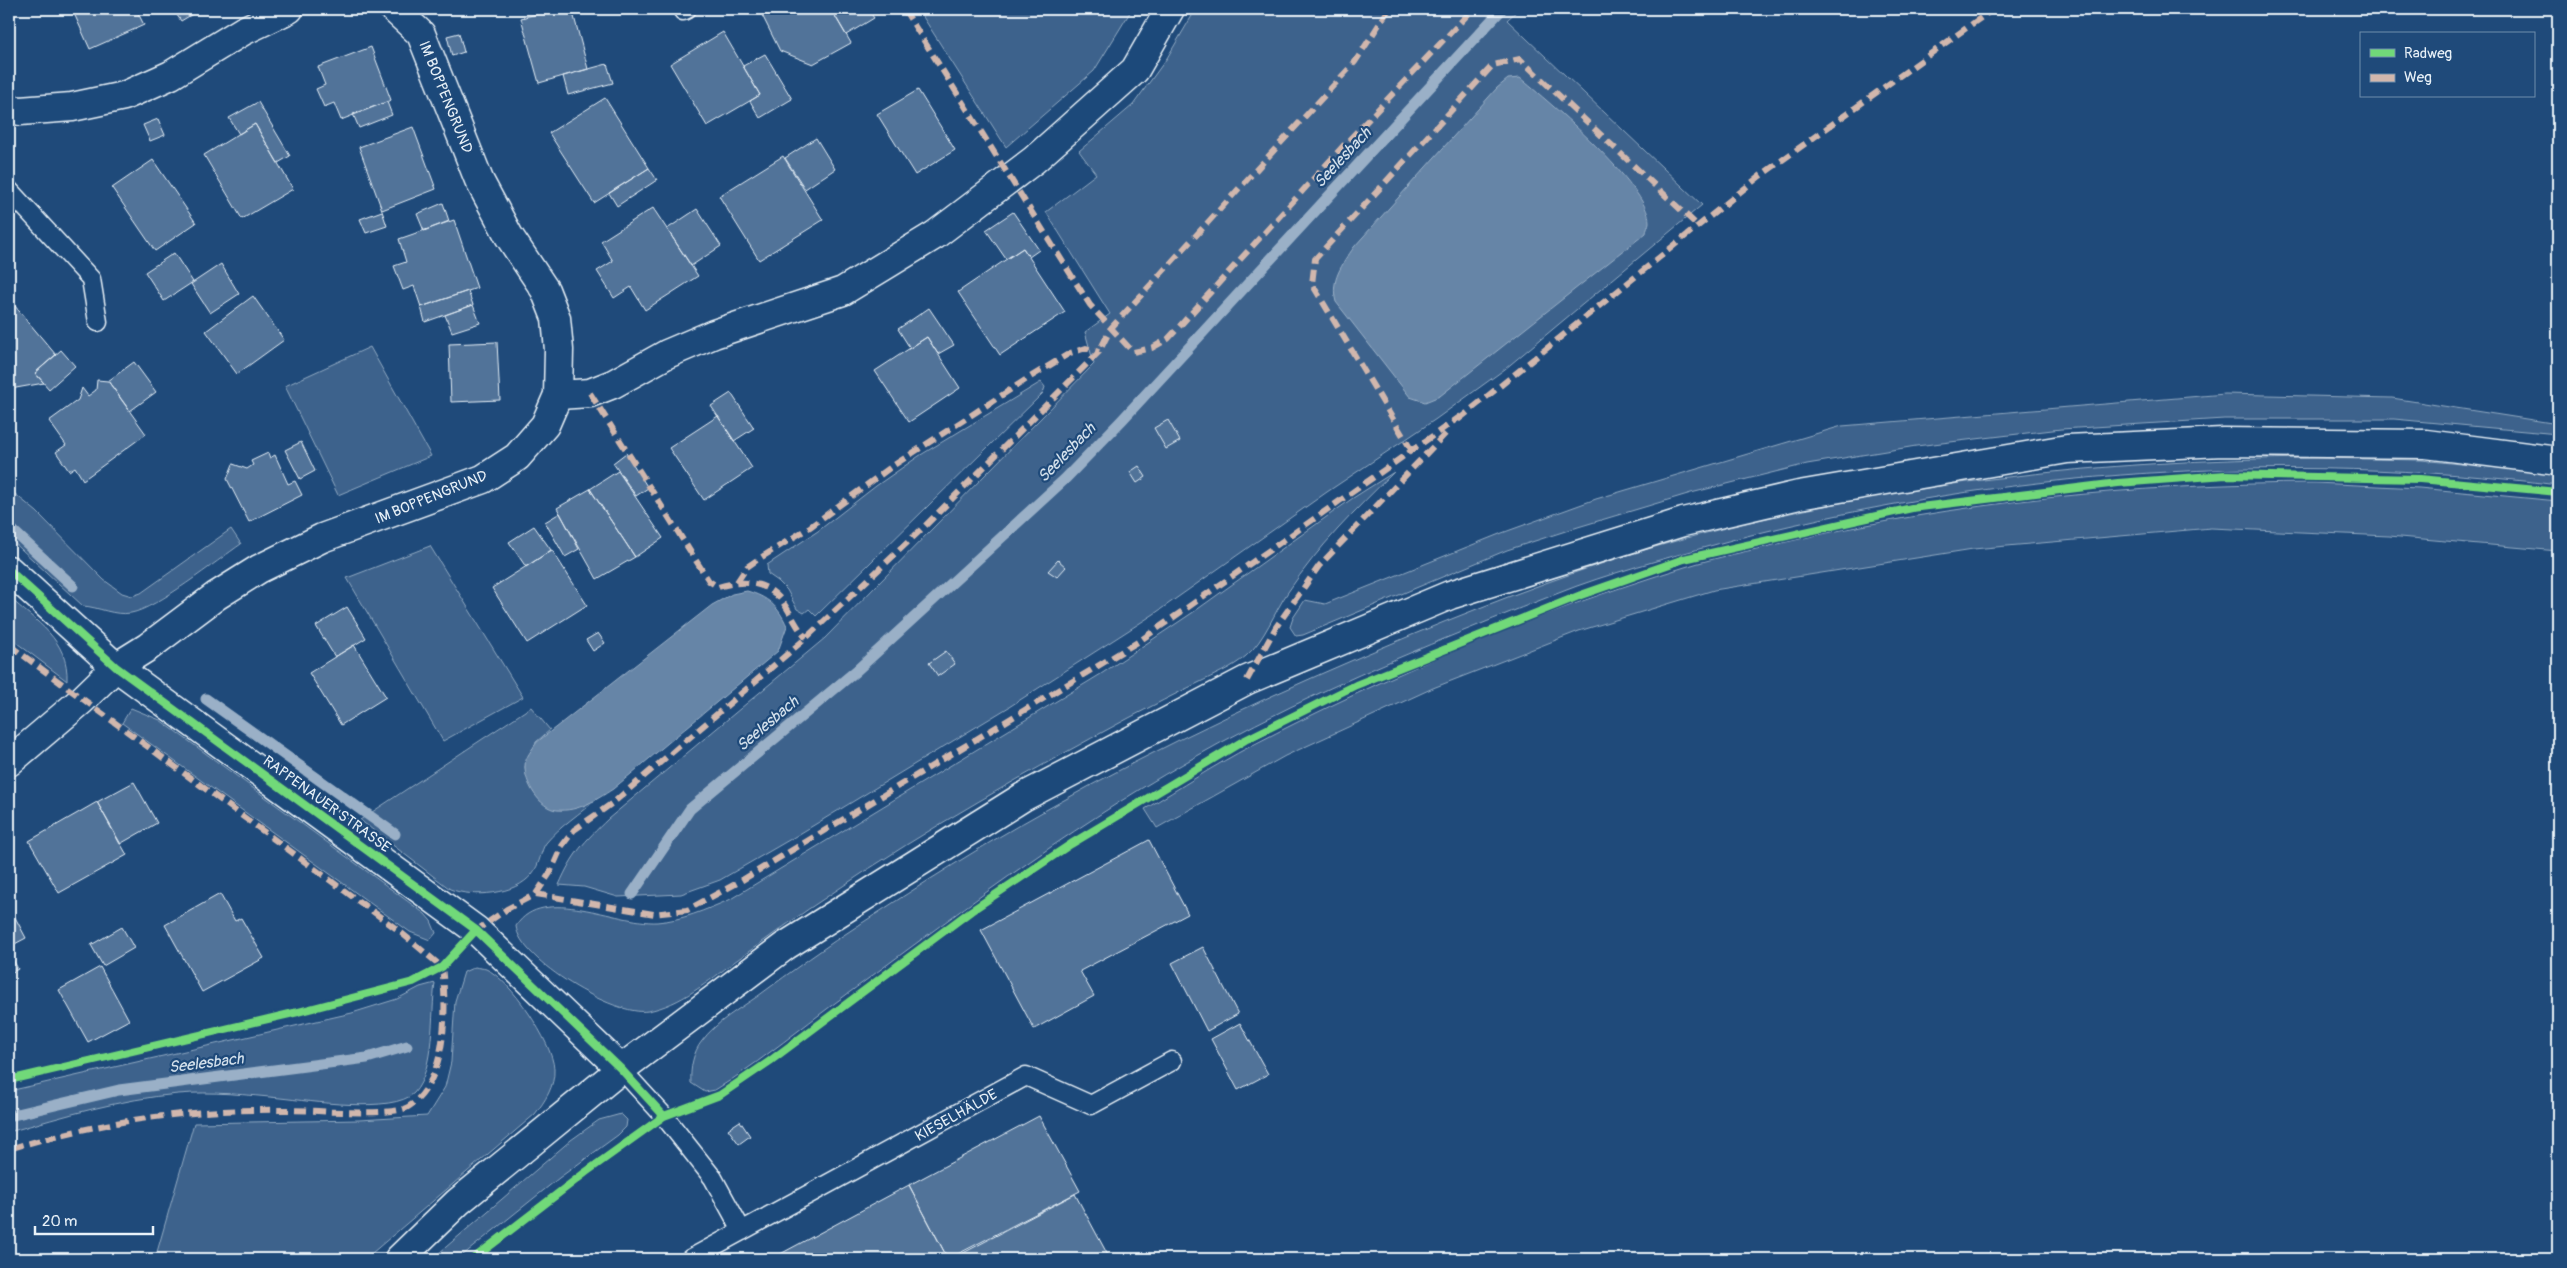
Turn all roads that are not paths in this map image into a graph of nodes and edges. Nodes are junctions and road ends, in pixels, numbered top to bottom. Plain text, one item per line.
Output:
1 (289, 9) edge
2 (394, 9) edge
3 (1170, 9) edge
4 (9, 109) edge
5 (9, 190) edge
6 (98, 322) dead end
7 (558, 395) junction
8 (2558, 461) edge
9 (9, 570) edge
10 (116, 666) junction
11 (9, 762) edge
12 (1172, 1062) dead end
13 (621, 1069) junction
14 (742, 1231) junction
15 (399, 1259) edge
16 (690, 1259) edge

1 - 4 street
2 - 7 street, IM BOPPENGRUND
3 - 7 street
5 - 6 lane
7 - 10 street, IM BOPPENGRUND
8 - 13 street
9 - 10 street, RAPPENAUER STRASSE
10 - 11 street, IM BOPPENGRUND
10 - 13 street, RAPPENAUER STRASSE
12 - 14 lane, KIESELHÄLDE
13 - 14 lane
13 - 15 street
14 - 16 lane, KIESELHÄLDE

